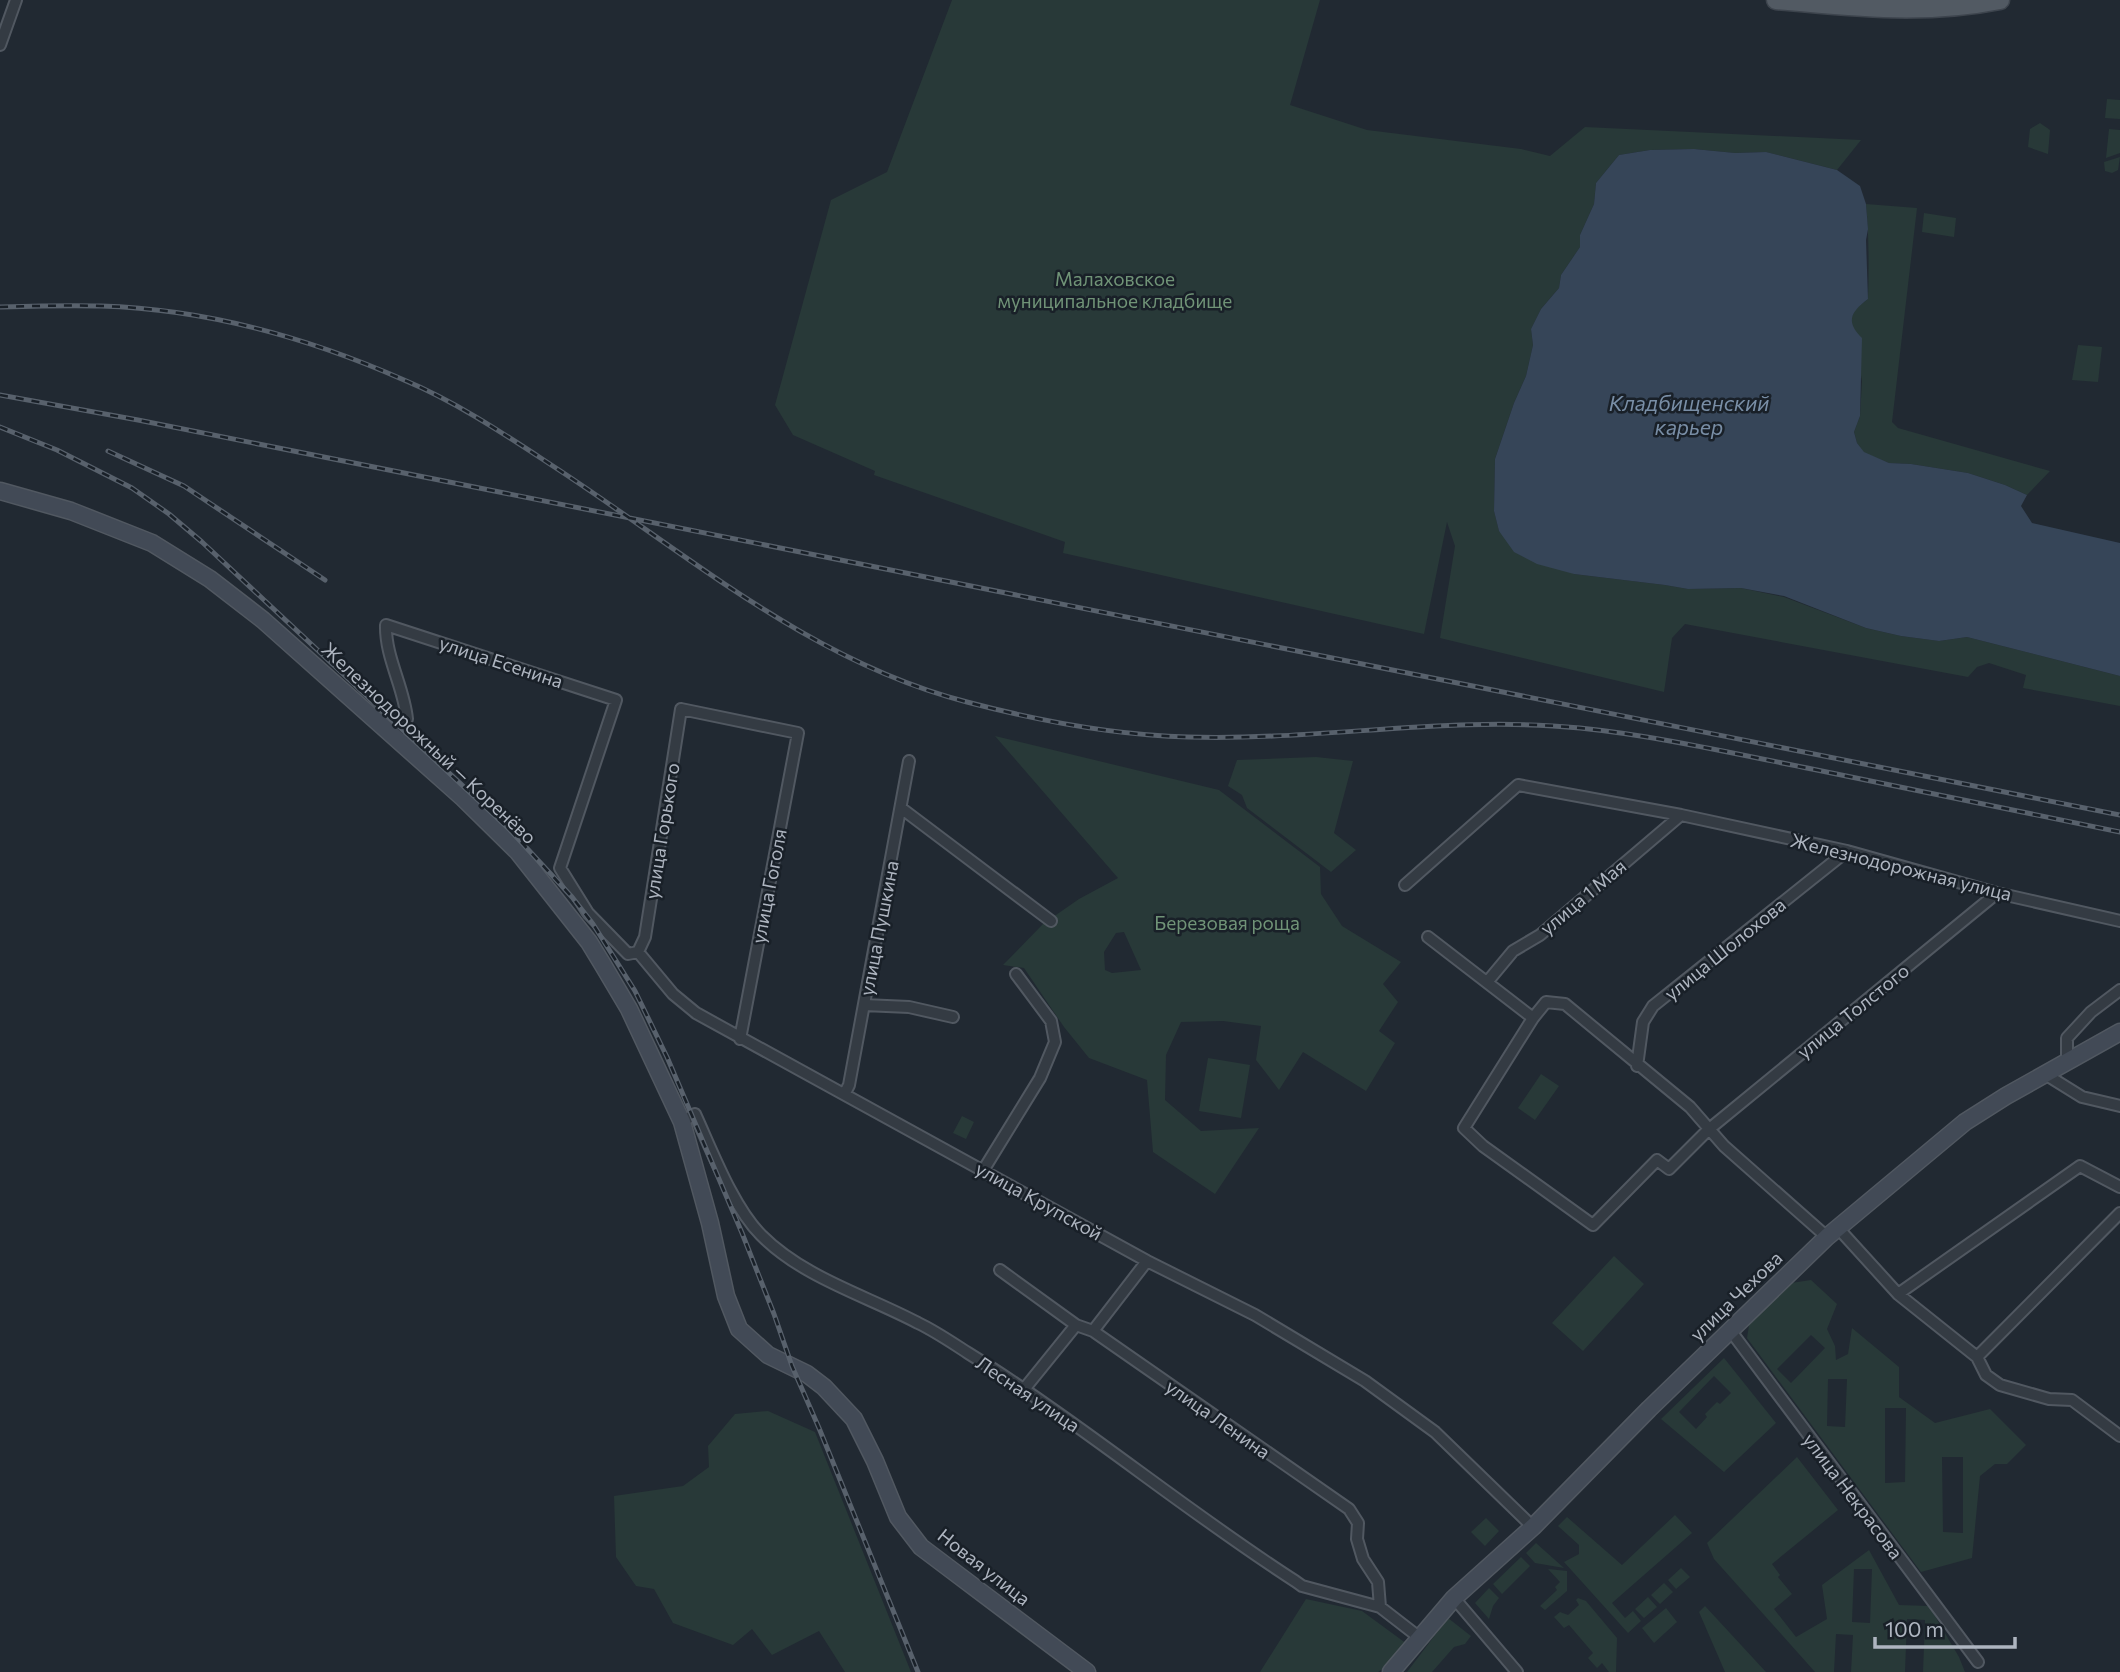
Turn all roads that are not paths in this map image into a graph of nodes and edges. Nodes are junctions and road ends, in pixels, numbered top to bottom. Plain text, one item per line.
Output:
1 (16, 0) edge
2 (1776, 0) edge
3 (2000, 0) edge
4 (0, 45) edge
5 (0, 491) edge
6 (797, 733) joint
7 (395, 737) junction
8 (909, 761) dead end
9 (901, 808) junction
10 (1681, 815) junction
11 (1847, 851) junction
12 (560, 868) joint
13 (1405, 885) dead end
14 (1997, 892) junction
15 (1051, 920) dead end
16 (2120, 921) edge
17 (1428, 937) dead end
18 (638, 952) junction
19 (1016, 974) dead end
20 (1488, 981) junction
21 (2120, 990) edge
22 (864, 1005) junction
23 (953, 1017) dead end
24 (1533, 1018) junction
25 (2120, 1032) edge
26 (740, 1039) junction
27 (2067, 1062) junction
28 (1637, 1066) junction
29 (2045, 1074) junction
30 (845, 1093) junction
31 (2120, 1106) edge
32 (682, 1122) junction
33 (1709, 1130) junction
34 (984, 1169) junction
35 (2120, 1186) edge
36 (2120, 1213) edge
37 (1833, 1233) junction
38 (1147, 1261) junction
39 (1000, 1270) dead end
40 (1898, 1294) junction
41 (1076, 1325) junction
42 (1730, 1330) junction
43 (1093, 1331) junction
44 (1977, 1357) junction
45 (807, 1374) joint
46 (1025, 1388) junction
47 (2120, 1436) edge
48 (1533, 1527) junction
49 (1454, 1598) junction
50 (1380, 1607) junction
51 (1420, 1638) junction
52 (1978, 1662) dead end
53 (1394, 1671) edge
54 (1087, 1672) edge
55 (1517, 1672) edge

1 - 4 street
2 - 3 main road
5 - 7 main road, Железнодорожный — Коренёво
6 - 18 street, улица Горького
6 - 26 street, улица Гоголя
7 - 12 street, улица Есенина
7 - 32 main road, Железнодорожный — Коренёво
8 - 9 street, улица Пушкина
9 - 15 street
9 - 22 street, улица Пушкина
10 - 11 street, Железнодорожная улица
10 - 13 street, Железнодорожная улица
10 - 20 street, улица 1 Мая
11 - 14 street, Железнодорожная улица
11 - 28 street, улица Шолохова
12 - 18 street, улица Крупской
14 - 16 street, Железнодорожная улица
14 - 33 street, улица Толстого
17 - 20 street
18 - 26 street, улица Крупской
19 - 34 street
20 - 24 street
21 - 27 street
22 - 23 street
22 - 30 street, улица Пушкина
24 - 28 street
24 - 33 street, улица Толстого
25 - 27 main road, улица Чехова
26 - 30 street, улица Крупской
27 - 29 main road, улица Чехова
28 - 33 street
29 - 31 street
29 - 37 main road, улица Чехова
30 - 34 street, улица Крупской
32 - 45 main road, Железнодорожный — Коренёво
32 - 46 street, Лесная улица
33 - 37 street
34 - 38 street, улица Крупской
35 - 40 street
36 - 44 street
37 - 40 street
37 - 42 main road, улица Чехова
38 - 43 street
38 - 48 street, улица Крупской
39 - 41 street, улица Ленина
40 - 44 street
41 - 43 street, улица Ленина
41 - 46 street
42 - 48 main road, улица Чехова
42 - 52 street, улица Некрасова
43 - 50 street, улица Ленина
44 - 47 street
45 - 54 main road, Новая улица
46 - 50 street, Лесная улица
48 - 49 main road, улица Чехова
49 - 51 main road, улица Чехова
49 - 55 street
50 - 51 street, Лесная улица
51 - 53 main road

